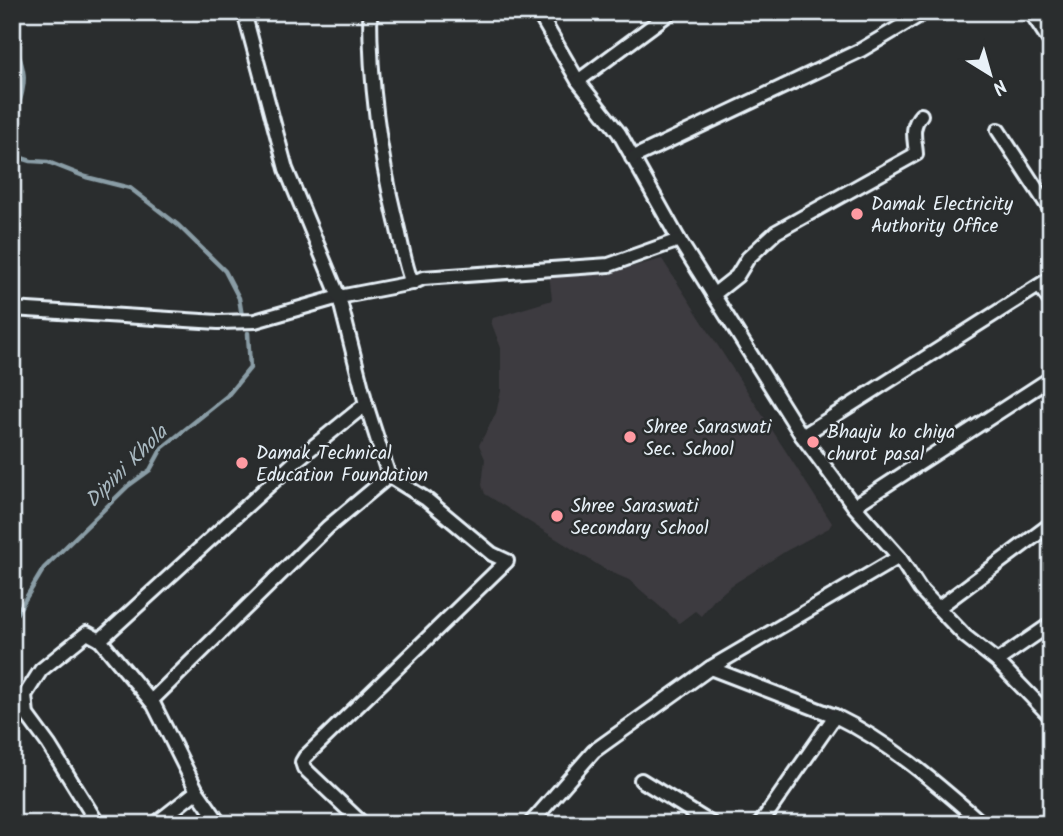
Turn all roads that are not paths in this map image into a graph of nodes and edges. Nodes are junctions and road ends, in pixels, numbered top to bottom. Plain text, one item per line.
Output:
1 (244, 12) edge
2 (370, 12) edge
3 (538, 12) edge
4 (671, 12) edge
5 (925, 12) edge
6 (1031, 12) edge
7 (1051, 43) edge
8 (578, 81) junction
9 (921, 114) dead end
10 (998, 130) dead end
11 (632, 158) junction
12 (1051, 211) edge
13 (679, 240) junction
14 (1051, 278) edge
15 (412, 283) junction
16 (1039, 286) junction
17 (713, 295) junction
18 (339, 297) junction
19 (1051, 302) edge
20 (12, 309) edge
21 (1051, 378) edge
22 (366, 404) junction
23 (802, 436) junction
24 (389, 476) junction
25 (854, 506) junction
26 (1051, 524) edge
27 (899, 556) junction
28 (938, 608) junction
29 (1051, 624) edge
30 (100, 640) junction
31 (997, 661) junction
32 (710, 668) junction
33 (150, 701) junction
34 (835, 716) junction
35 (1051, 717) edge
36 (641, 780) dead end
37 (197, 791) junction
38 (98, 824) edge
39 (155, 824) edge
40 (220, 824) edge
41 (363, 824) edge
42 (530, 824) edge
43 (712, 824) edge
44 (760, 824) edge
45 (984, 824) edge

1 - 18 street
2 - 15 street
3 - 8 street
4 - 8 street
5 - 11 street
6 - 7 street
8 - 11 street
9 - 17 street
10 - 12 street
11 - 13 street
13 - 15 street
13 - 17 street
14 - 16 street
15 - 18 street
16 - 19 street
16 - 23 street
17 - 23 street
18 - 20 street
18 - 22 street
21 - 25 street
22 - 24 street
22 - 30 street
23 - 25 street
24 - 33 street
24 - 41 street
25 - 27 street
26 - 28 street
27 - 28 street
27 - 32 street
28 - 31 street
29 - 31 street
30 - 33 street
30 - 38 street
31 - 35 street
32 - 34 street
32 - 42 street
33 - 37 street
34 - 44 street
34 - 45 street
36 - 43 street
37 - 39 street
37 - 40 street

